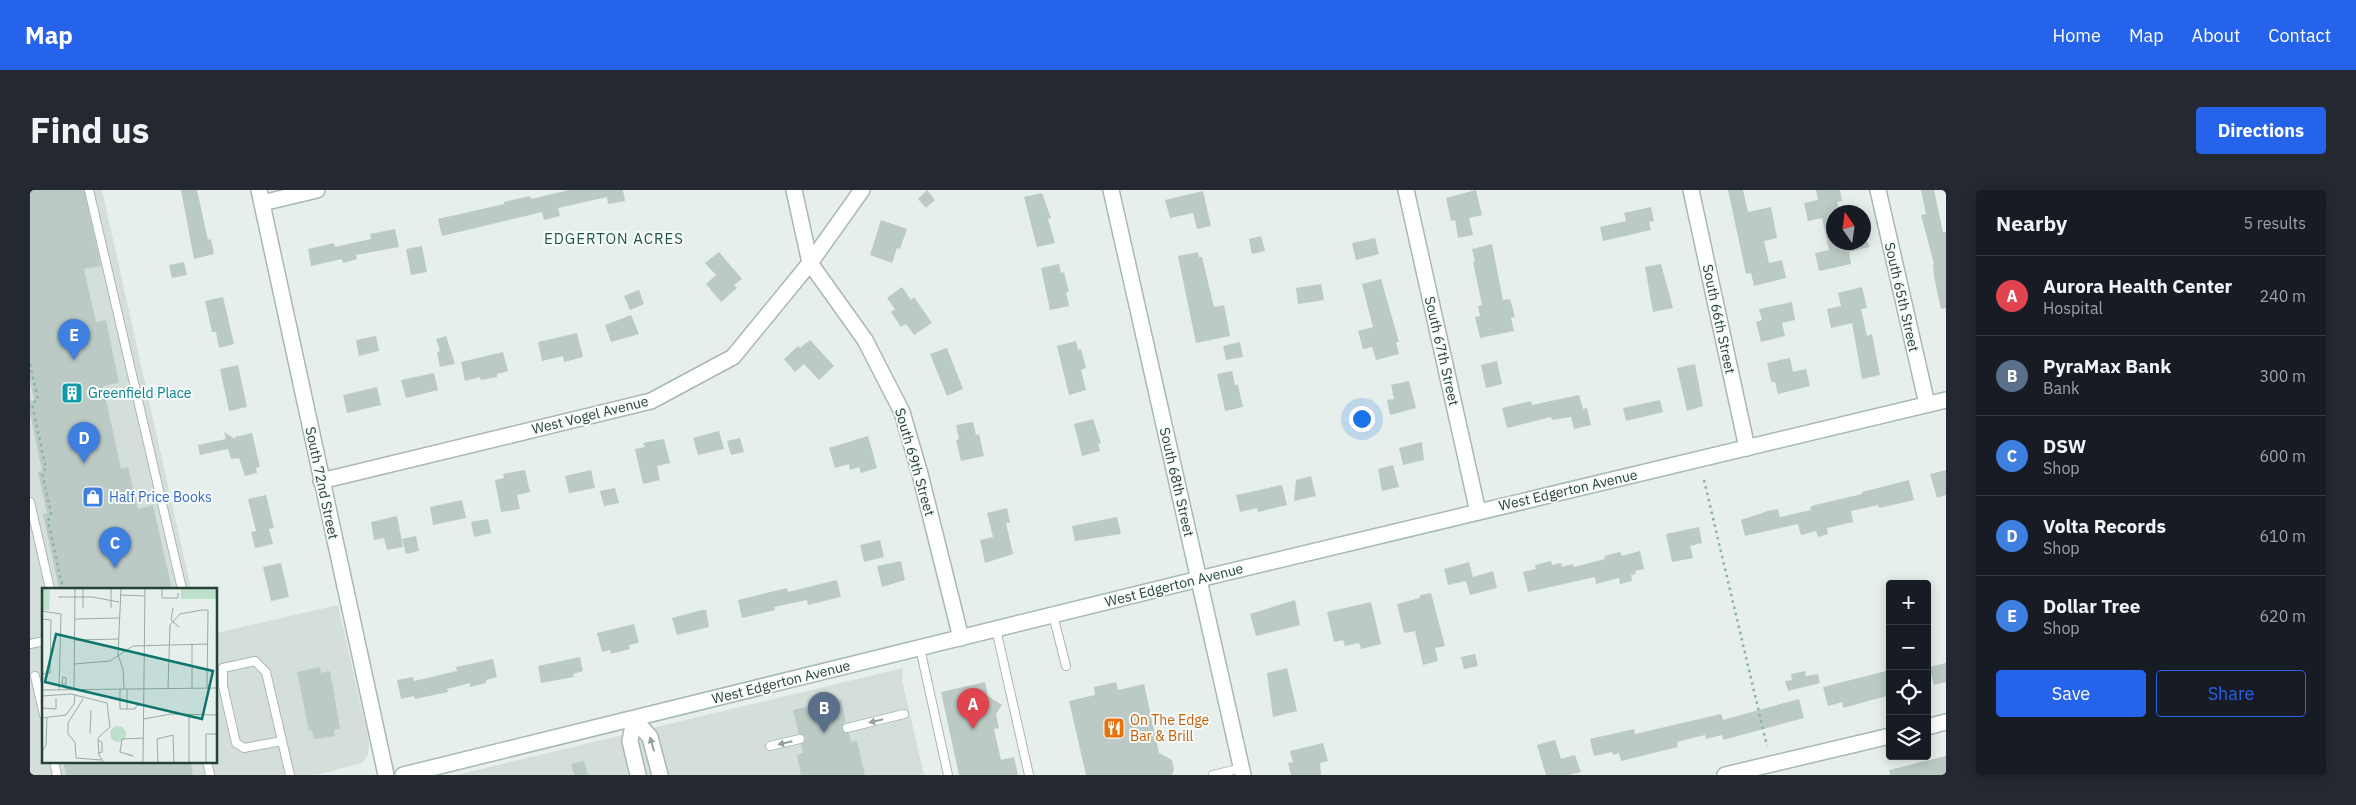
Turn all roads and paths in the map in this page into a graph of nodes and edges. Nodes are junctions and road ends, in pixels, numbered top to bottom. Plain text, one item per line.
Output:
1 (89, 190) edge
2 (317, 190) edge
3 (794, 190) edge
4 (862, 190) edge
5 (1111, 190) edge
6 (1406, 190) edge
7 (1690, 190) edge
8 (1878, 190) edge
9 (261, 197) edge
10 (810, 263) junction
11 (30, 364) edge
12 (1946, 400) edge
13 (1927, 404) junction
14 (1747, 448) junction
15 (1704, 480) dead end
16 (321, 481) junction
17 (30, 502) edge
18 (1478, 512) junction
19 (1199, 579) junction
20 (50, 588) edge
21 (63, 588) edge
22 (182, 588) edge
23 (1053, 615) junction
24 (996, 629) junction
25 (961, 638) junction
26 (920, 648) junction
27 (1066, 666) dead end
28 (33, 676) edge
29 (42, 708) edge
30 (904, 714) dead end
31 (634, 719) junction
32 (1946, 722) edge
33 (1931, 726) edge
34 (848, 728) dead end
35 (1886, 737) edge
36 (800, 739) dead end
37 (282, 741) junction
38 (770, 746) dead end
39 (1767, 746) dead end
40 (54, 762) edge
41 (207, 762) edge
42 (1785, 768) edge
43 (1242, 772) edge
44 (57, 775) edge
45 (210, 775) edge
46 (290, 775) edge
47 (386, 775) edge
48 (403, 775) edge
49 (638, 775) edge
50 (660, 775) edge
51 (948, 775) edge
52 (1029, 775) edge
53 (1213, 775) edge
54 (1725, 775) edge

1 - 22 lane
2 - 9 street
3 - 10 street, South 69th Street
4 - 10 street, West Vogel Avenue
5 - 19 street, South 68th Street
6 - 18 street, South 67th Street
7 - 14 street, South 66th Street
8 - 13 street, South 65th Street
9 - 16 street, South 72nd Street
10 - 16 street, West Vogel Avenue
10 - 25 street, South 69th Street
11 - 21 path
12 - 13 street, West Edgerton Avenue
13 - 14 street, West Edgerton Avenue
14 - 18 street, West Edgerton Avenue
15 - 39 path
16 - 47 street, South 72nd Street
17 - 20 lane
18 - 19 street, West Edgerton Avenue
19 - 23 street, West Edgerton Avenue
19 - 43 street, South 68th Street
23 - 24 street, West Edgerton Avenue
23 - 27 lane
24 - 25 street, West Edgerton Avenue
24 - 52 lane
25 - 26 street, West Edgerton Avenue
26 - 31 street, West Edgerton Avenue
26 - 51 lane
28 - 29 lane
30 -> 34 lane
31 - 48 street, West Edgerton Avenue
31 - 49 street
50 -> 31 street
32 - 33 street
35 - 42 street
36 -> 38 lane
37 - 37 lane
37 - 46 lane
40 - 44 lane
41 - 45 lane
42 - 54 street
43 - 53 lane

